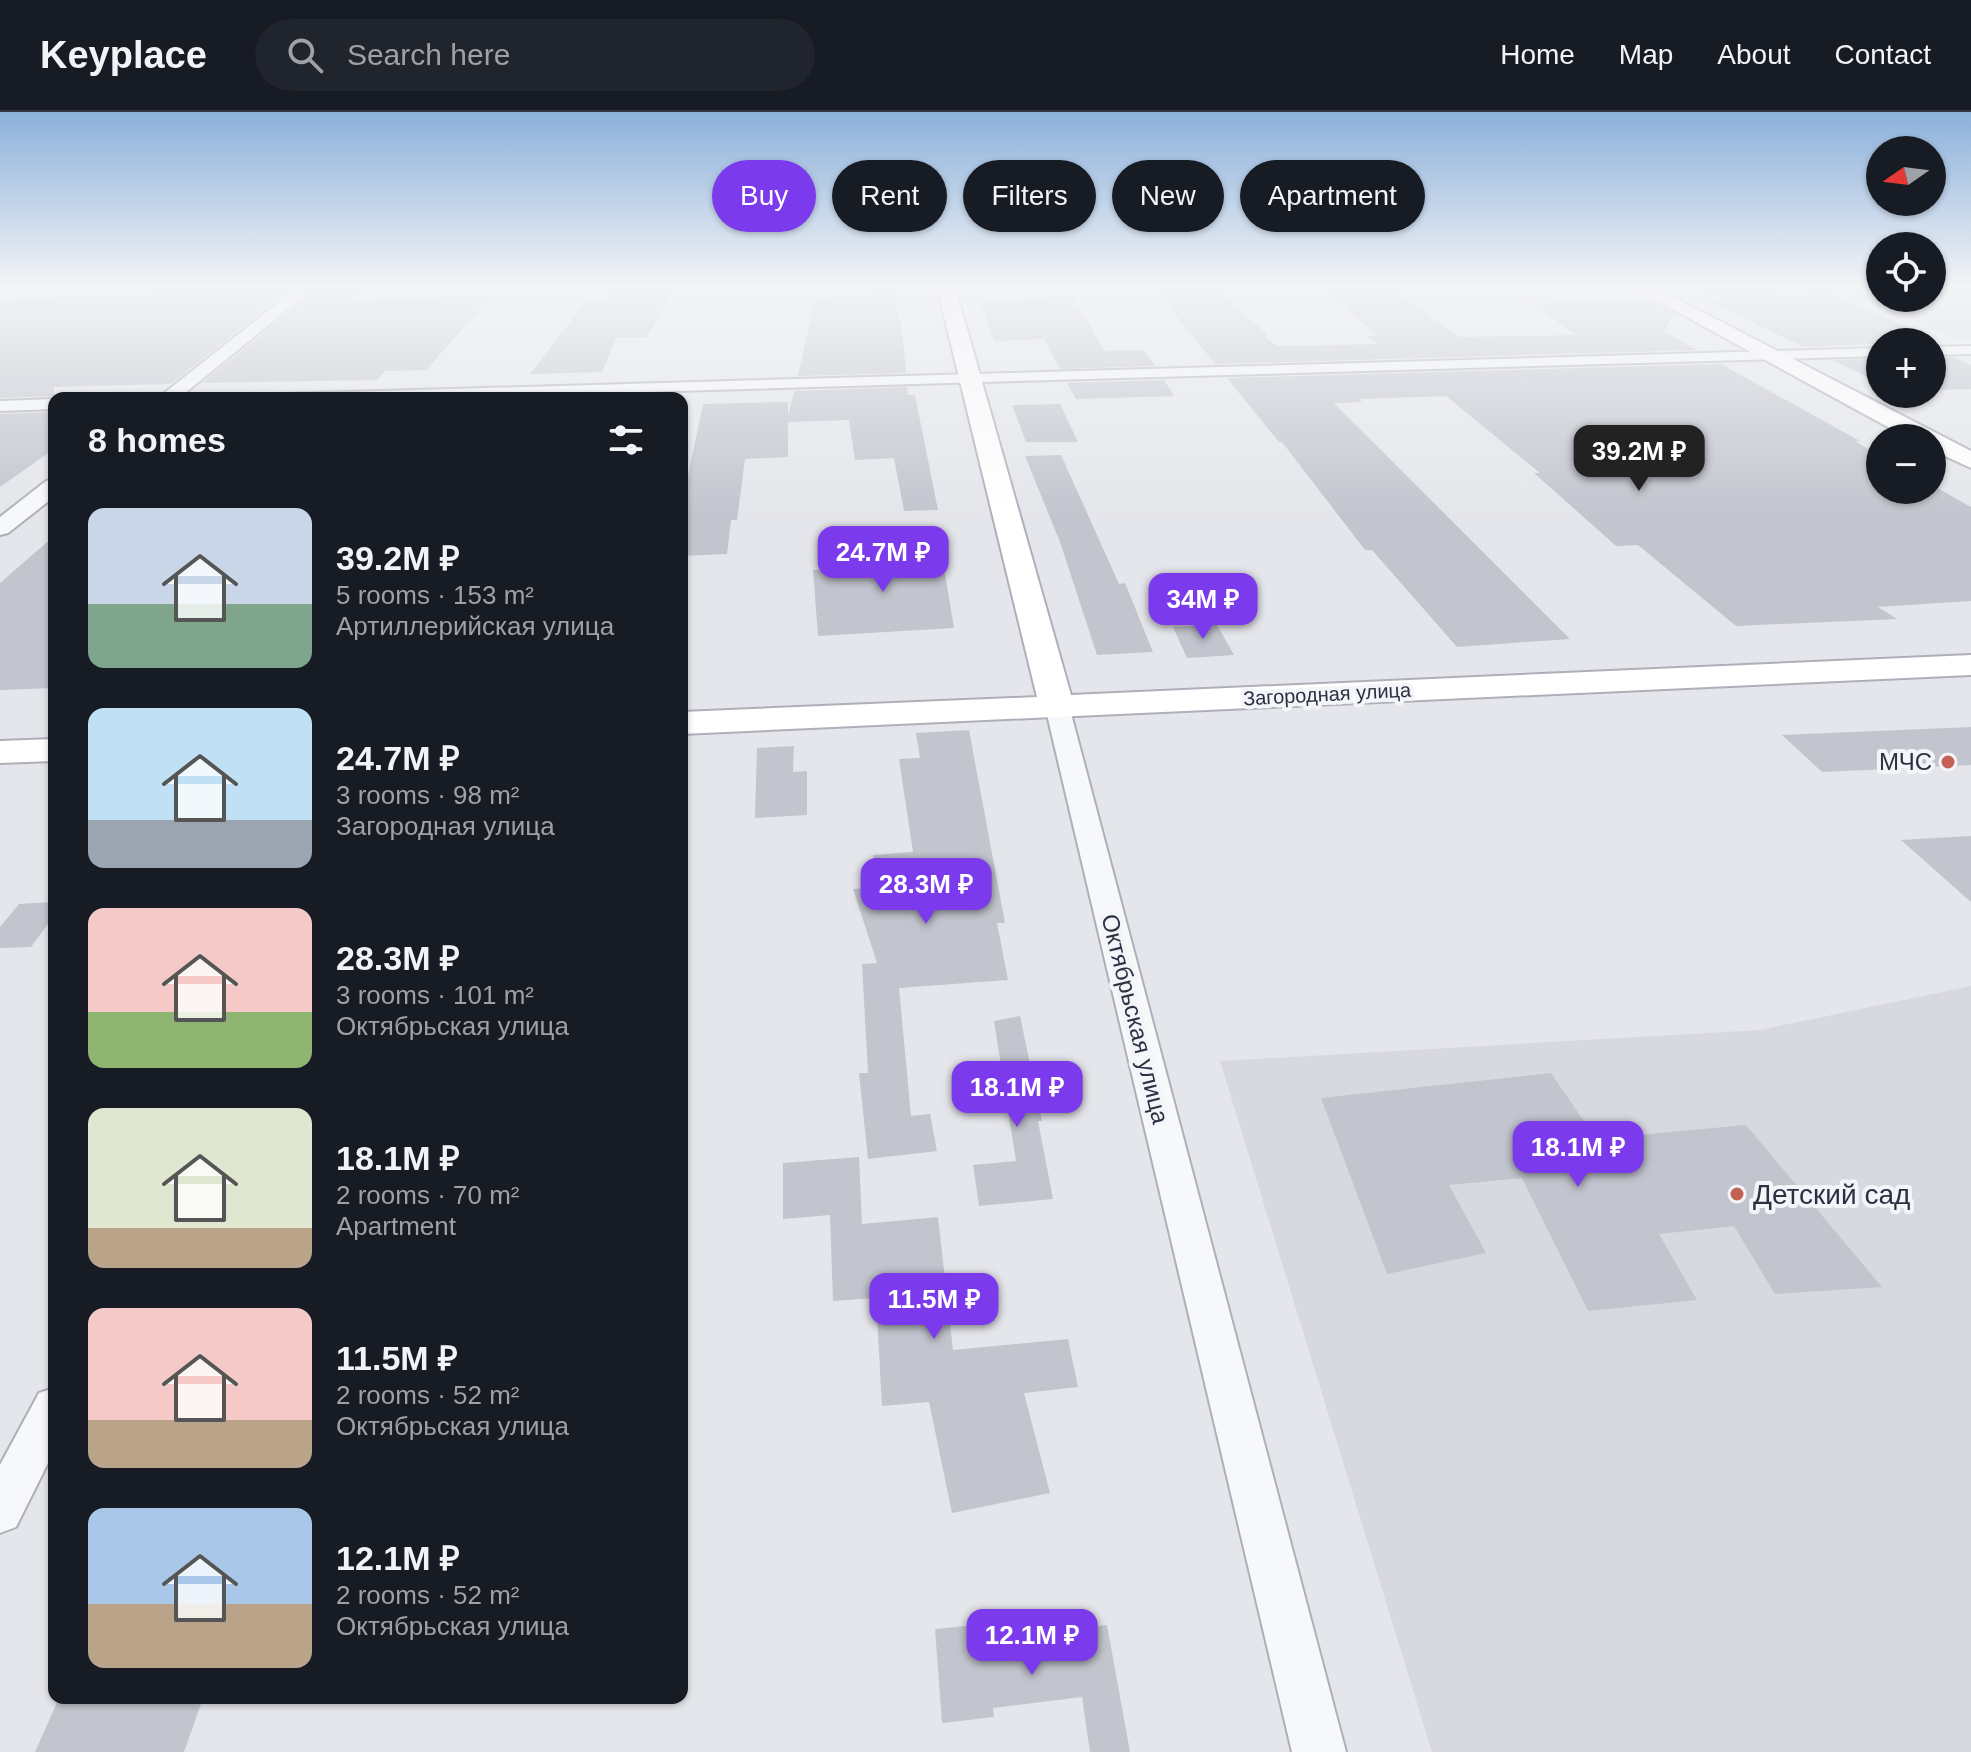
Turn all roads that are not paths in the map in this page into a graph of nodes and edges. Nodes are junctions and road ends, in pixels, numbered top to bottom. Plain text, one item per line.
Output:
1 (211, 364) edge
2 (965, 364) edge
3 (1472, 364) edge
4 (1785, 364) edge
5 (968, 378) junction
6 (175, 392) edge
7 (485, 392) edge
8 (48, 404) edge
9 (0, 406) edge
10 (1900, 424) edge
11 (1946, 448) edge
12 (1971, 461) edge
13 (48, 491) edge
14 (0, 528) edge
15 (1971, 665) edge
16 (1057, 706) junction
17 (688, 723) edge
18 (48, 750) edge
19 (0, 752) edge
20 (48, 1419) edge
21 (0, 1511) edge
22 (1319, 1752) edge

1 - 6 street
2 - 5 main road, Октябрьская улица
3 - 5 street
4 - 10 main road
5 - 7 street
5 - 16 main road, Октябрьская улица
8 - 9 street
11 - 12 main road
13 - 14 street
15 - 16 main road, Загородная улица
16 - 17 main road, Загородная улица
16 - 22 street, Октябрьская улица
18 - 19 main road
20 - 21 street

